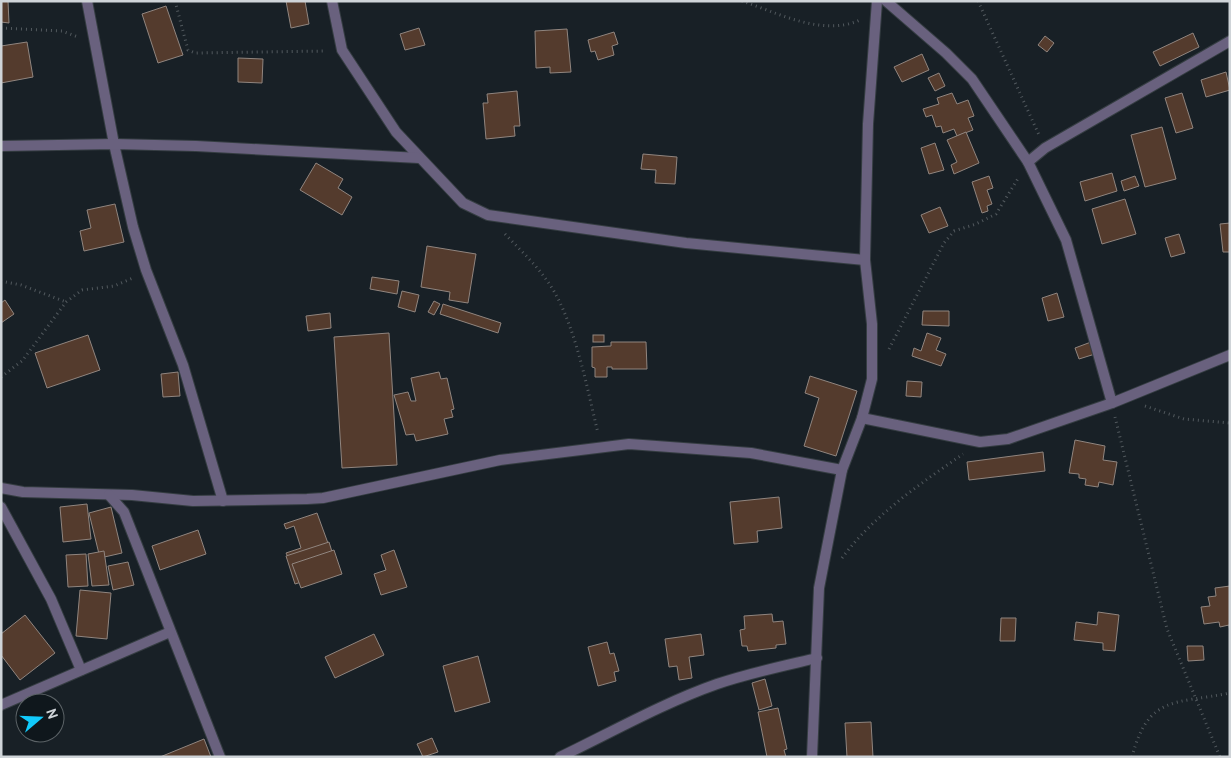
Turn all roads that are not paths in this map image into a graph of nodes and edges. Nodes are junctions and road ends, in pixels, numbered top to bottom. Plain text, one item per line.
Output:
1 (87, 1) edge
2 (332, 1) edge
3 (877, 1) edge
4 (886, 1) edge
5 (1230, 41) edge
6 (114, 144) junction
7 (1, 146) edge
8 (418, 158) junction
9 (1028, 162) junction
10 (865, 260) junction
11 (1230, 355) edge
12 (1112, 403) junction
13 (862, 418) junction
14 (842, 470) junction
15 (1, 488) edge
16 (109, 495) junction
17 (223, 501) junction
18 (1, 507) edge
19 (170, 632) junction
20 (817, 658) junction
21 (81, 670) junction
22 (1, 705) edge
23 (220, 757) edge
24 (560, 757) edge
25 (812, 757) edge

1 - 6 street
2 - 8 street
3 - 10 street
4 - 9 street
5 - 9 street
6 - 7 street
6 - 8 street
6 - 17 street
8 - 10 street
9 - 12 street
10 - 13 street
11 - 12 street
12 - 13 street
13 - 14 street
14 - 17 street
14 - 20 street
15 - 16 street
16 - 17 street
16 - 19 street
18 - 21 street
19 - 21 street
19 - 23 street
20 - 24 street
20 - 25 street
21 - 22 street

